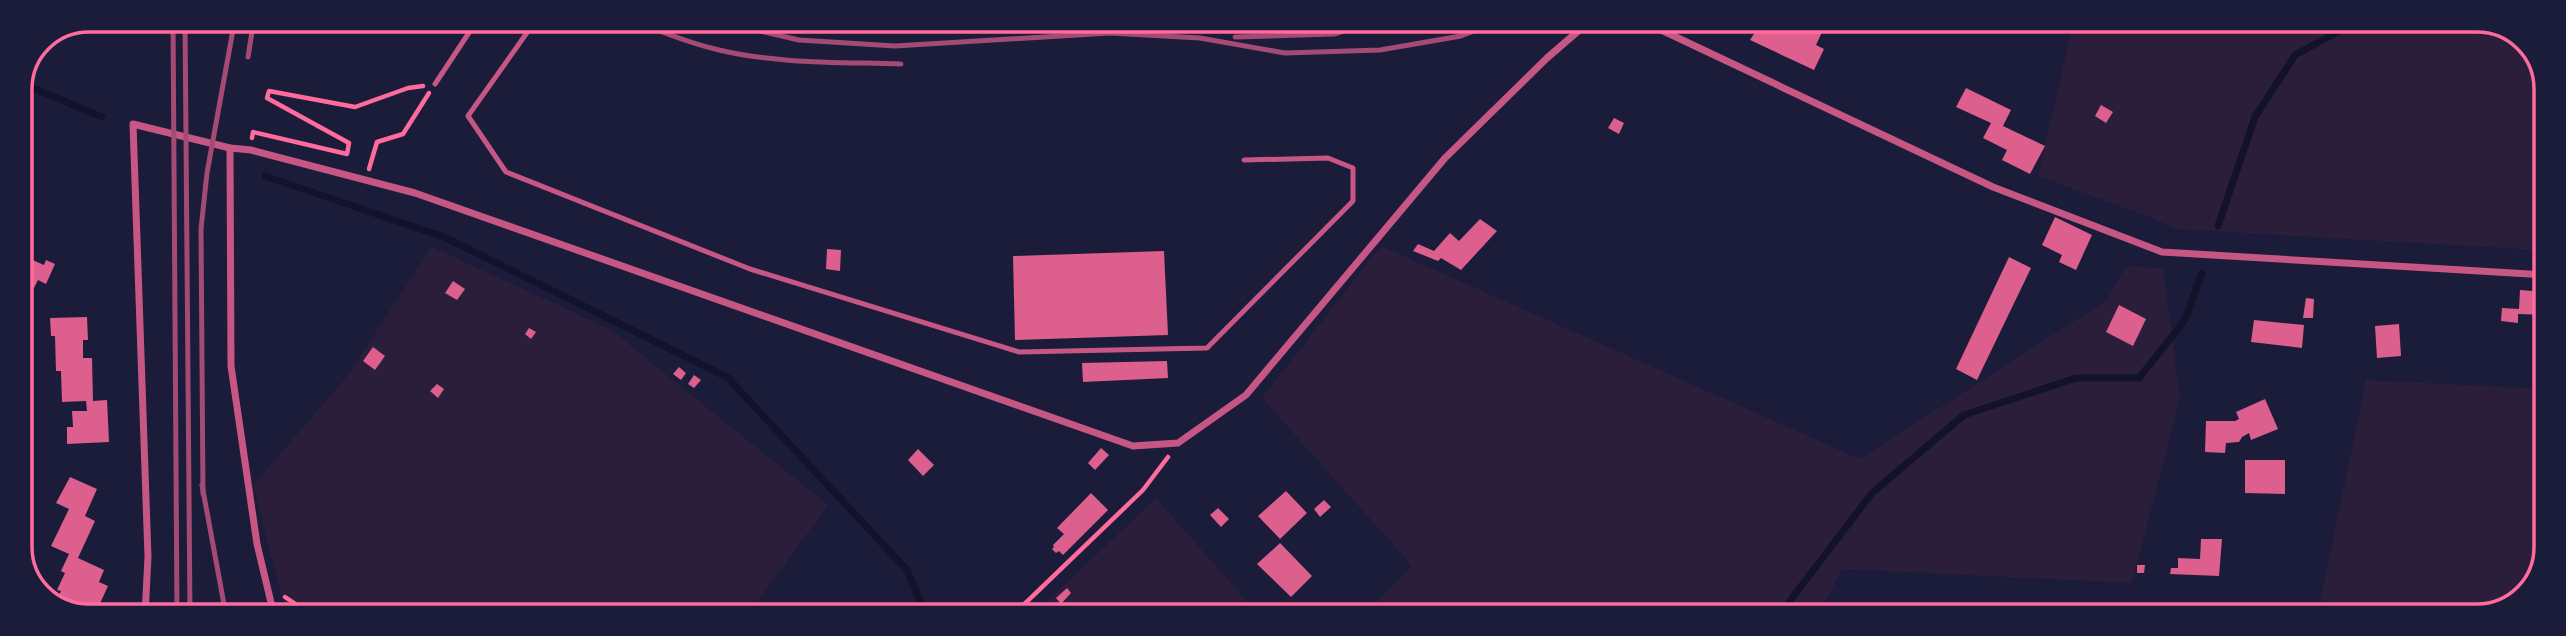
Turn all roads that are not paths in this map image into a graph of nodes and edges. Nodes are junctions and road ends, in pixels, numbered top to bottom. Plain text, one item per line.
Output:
1 (469, 32) edge
2 (528, 32) edge
3 (1577, 32) edge
4 (1665, 32) edge
5 (435, 84) road end
6 (230, 148) junction
7 (1244, 160) dead end
8 (2534, 274) edge
9 (146, 604) edge
10 (271, 604) edge

1 - 5 lane
2 - 7 lane
3 - 6 street
4 - 8 street
6 - 9 street
6 - 10 street

